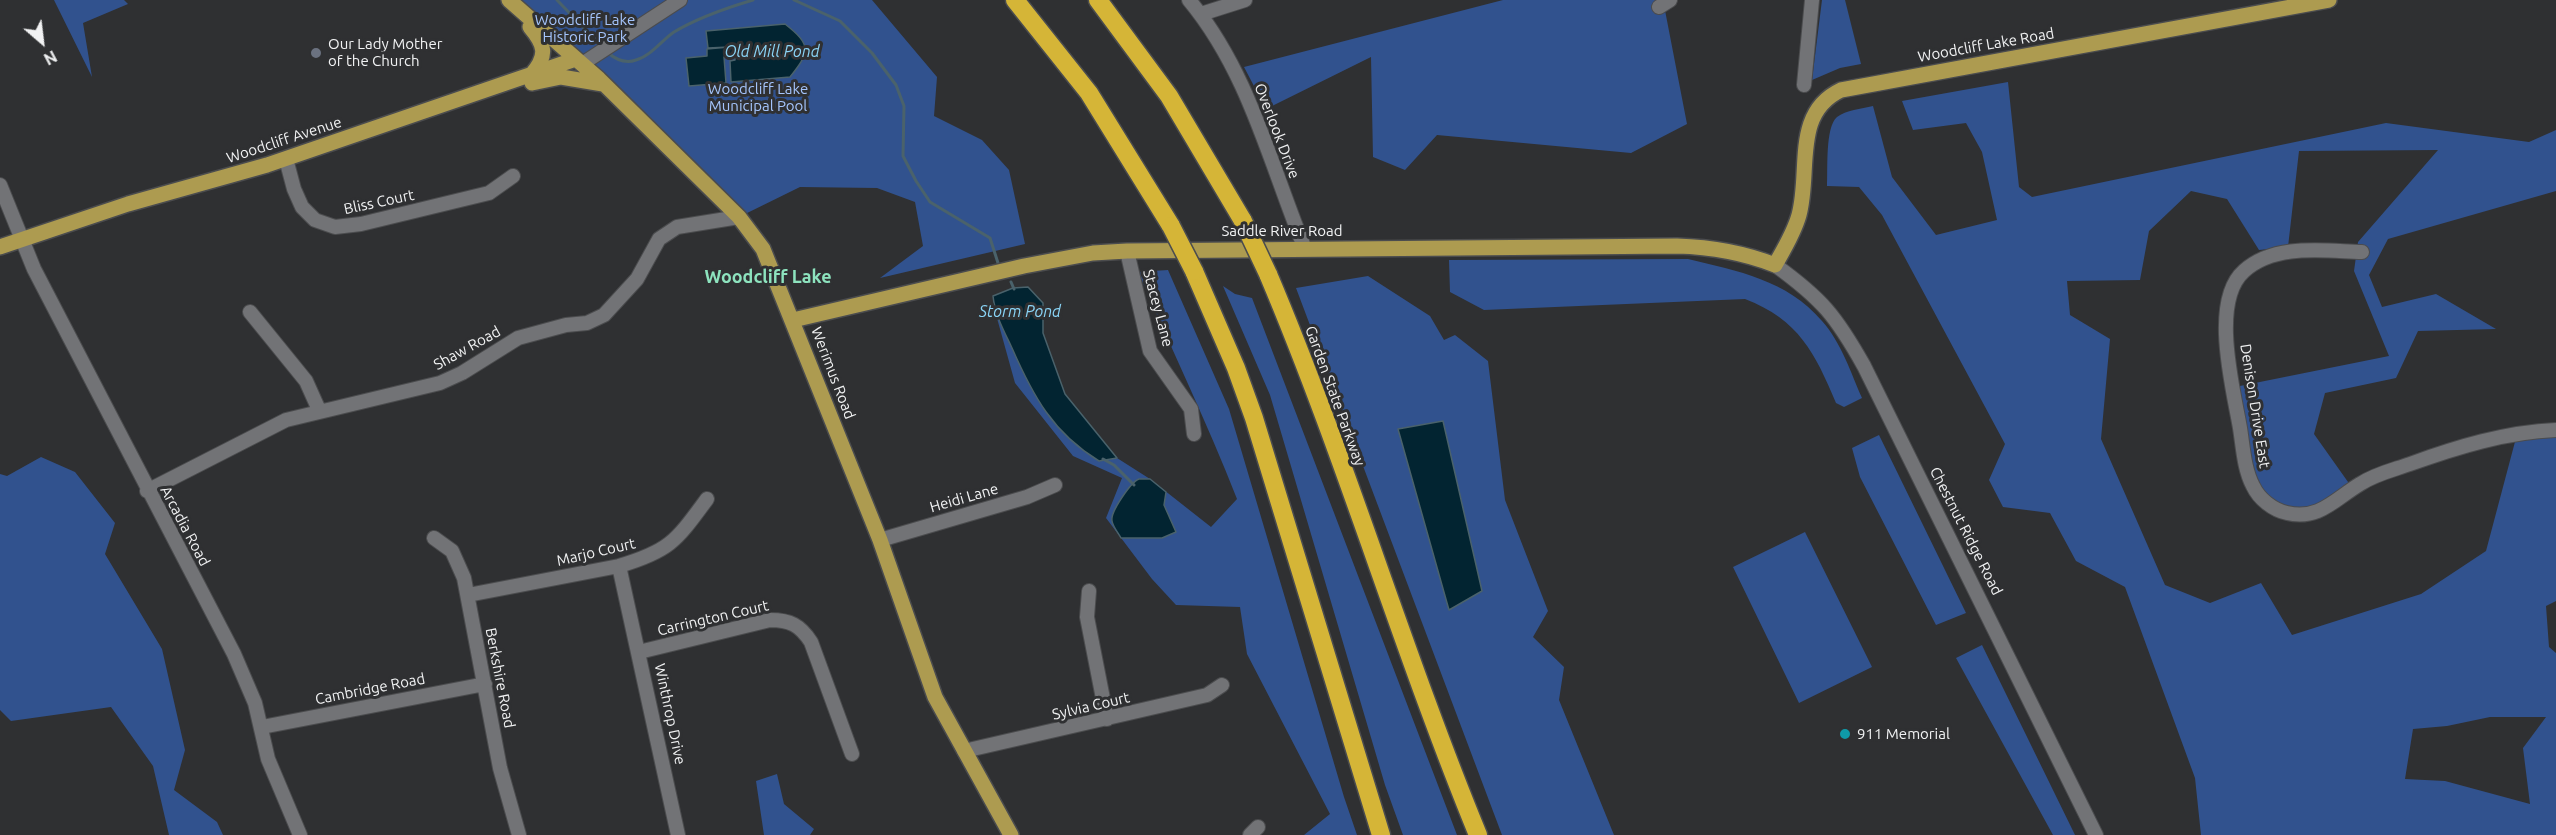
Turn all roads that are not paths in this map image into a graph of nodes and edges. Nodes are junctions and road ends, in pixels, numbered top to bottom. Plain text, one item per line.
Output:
1 (510, 0) edge
2 (680, 0) edge
3 (1015, 0) edge
4 (1098, 0) edge
5 (1189, 0) edge
6 (1245, 0) edge
7 (1812, 0) edge
8 (2329, 0) edge
9 (2262, 6) edge
10 (1201, 14) junction
11 (579, 61) junction
12 (532, 74) junction
13 (511, 81) junction
14 (604, 85) junction
15 (1804, 85) dead end
16 (286, 159) junction
17 (513, 176) dead end
18 (0, 185) edge
19 (739, 217) junction
20 (22, 240) junction
21 (0, 247) edge
22 (1305, 249) junction
23 (1127, 251) junction
24 (2362, 252) dead end
25 (1775, 265) junction
26 (250, 312) dead end
27 (793, 320) junction
28 (320, 410) junction
29 (2556, 430) edge
30 (1194, 434) dead end
31 (1055, 485) dead end
32 (147, 491) junction
33 (707, 499) dead end
34 (434, 537) dead end
35 (880, 540) junction
36 (619, 566) junction
37 (1089, 591) dead end
38 (468, 595) junction
39 (639, 652) junction
40 (485, 684) junction
41 (1222, 685) dead end
42 (1107, 719) junction
43 (262, 727) junction
44 (964, 751) junction
45 (852, 754) dead end
46 (300, 835) edge
47 (519, 835) edge
48 (678, 835) edge
49 (1011, 835) edge
50 (1381, 835) edge
51 (1478, 835) edge
52 (2096, 835) edge

1 - 11 main road, Werimus Road
1 - 12 main road
2 - 11 street
3 - 50 highway, bridge
4 - 51 highway, Garden State Parkway, bridge
5 - 10 street, Overlook Drive
6 - 10 street
7 - 15 street
8 - 9 main road, Woodcliff Lake Road
9 - 25 main road, Woodcliff Lake Road
10 - 22 street, Overlook Drive
11 - 12 main road, Woodcliff Avenue
11 - 14 main road, Werimus Road
12 - 13 main road, Woodcliff Avenue
13 - 14 main road
13 - 16 main road, Woodcliff Avenue
14 - 19 main road, Werimus Road
16 - 17 street, Bliss Court
16 - 20 main road, Woodcliff Avenue
18 - 20 street, Arcadia Road
19 - 27 main road, Werimus Road
19 - 28 street, Shaw Road
20 - 21 main road, Woodcliff Avenue
20 - 32 street, Arcadia Road
22 - 23 main road, Saddle River Road
22 - 25 main road, Saddle River Road
23 - 27 main road, Saddle River Road
23 - 30 street, Stacey Lane
24 - 29 street, Denison Drive East
25 - 52 street, Chestnut Ridge Road
26 - 28 street
27 - 35 main road, Werimus Road
28 - 32 street, Shaw Road
31 - 35 street, Heidi Lane
32 - 43 street, Arcadia Road
33 - 36 street, Marjo Court
34 - 38 street, Berkshire Road
35 - 44 main road, Werimus Road
36 - 38 street, Marjo Court
36 - 39 street, Winthrop Drive
37 - 42 street
38 - 40 street, Berkshire Road
39 - 45 street, Carrington Court
39 - 48 street, Winthrop Drive
40 - 43 street, Cambridge Road
40 - 47 street, Berkshire Road
41 - 42 street, Sylvia Court
42 - 44 street, Sylvia Court
43 - 46 street, Arcadia Road
44 - 49 main road, Werimus Road

